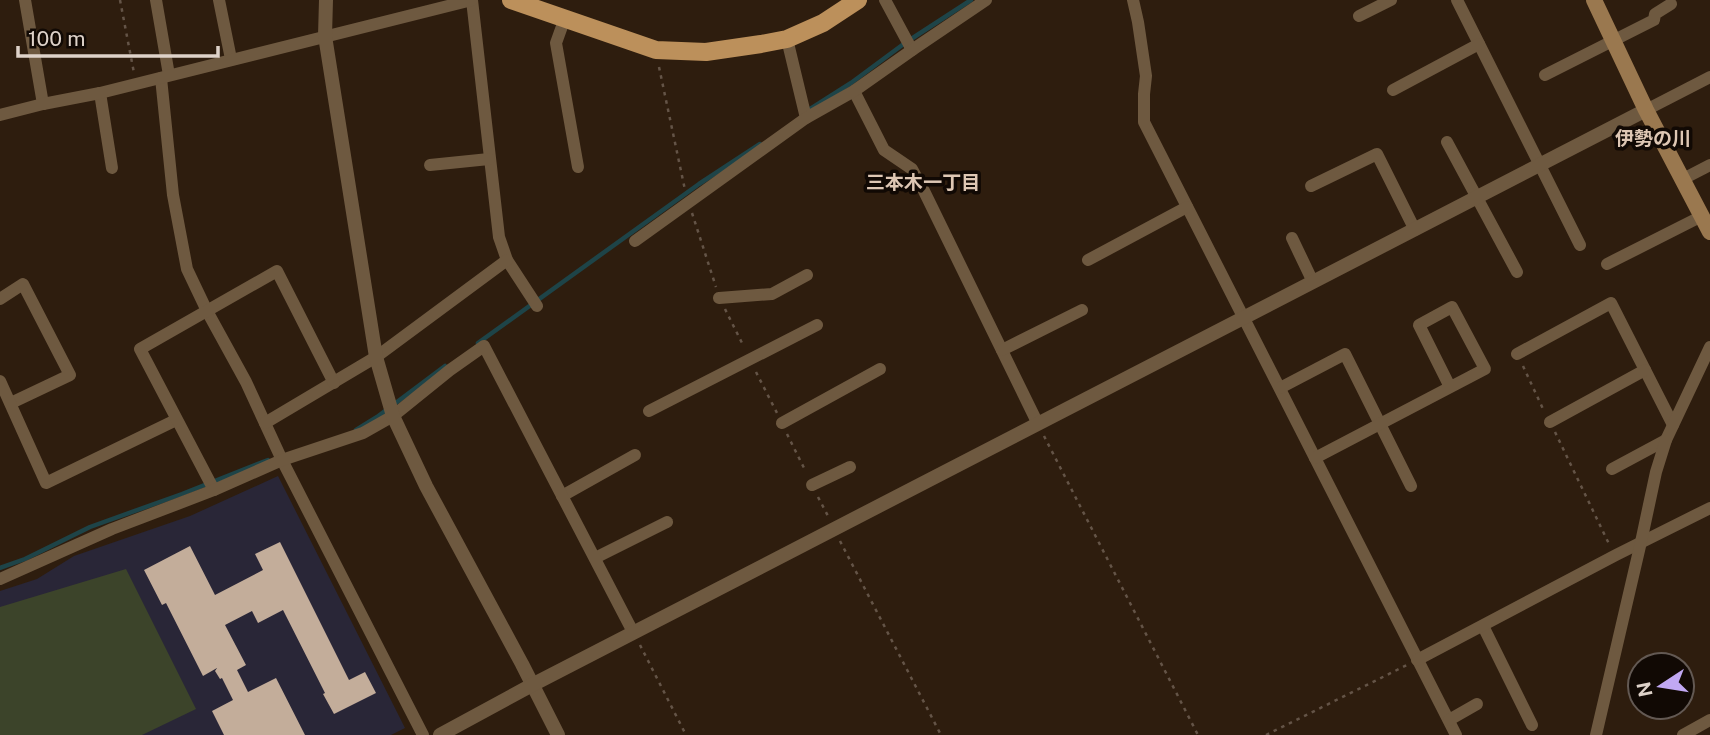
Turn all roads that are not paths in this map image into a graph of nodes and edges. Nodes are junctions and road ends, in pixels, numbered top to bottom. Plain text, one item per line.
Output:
1 (25, 0) edge
2 (156, 0) edge
3 (219, 0) edge
4 (326, 0) edge
5 (472, 0) edge
6 (511, 0) edge
7 (858, 0) edge
8 (885, 0) edge
9 (986, 0) edge
10 (1133, 0) edge
11 (1391, 0) edge
12 (1457, 0) edge
13 (1594, 0) edge
14 (1671, 4) dead end
15 (549, 6) edge
16 (1359, 16) dead end
17 (565, 18) junction
18 (325, 36) junction
19 (787, 39) junction
20 (1613, 40) junction
21 (1479, 44) junction
22 (912, 50) junction
23 (231, 59) junction
24 (1545, 75) dead end
25 (165, 76) junction
26 (1710, 77) edge
27 (1393, 90) dead end
28 (855, 91) junction
29 (100, 93) junction
30 (43, 104) junction
31 (1646, 110) junction
32 (0, 115) edge
33 (806, 118) junction
34 (1447, 142) dead end
35 (489, 159) junction
36 (430, 165) dead end
37 (1541, 165) junction
38 (1710, 165) edge
39 (578, 167) dead end
40 (112, 168) dead end
41 (1683, 180) junction
42 (1311, 186) dead end
43 (1477, 197) junction
44 (1187, 207) junction
45 (1702, 216) junction
46 (1415, 230) junction
47 (1710, 232) edge
48 (1293, 238) dead end
49 (635, 241) dead end
50 (1580, 245) dead end
51 (507, 260) junction
52 (1088, 260) dead end
53 (1607, 264) dead end
54 (1517, 272) dead end
55 (807, 275) dead end
56 (1313, 282) junction
57 (719, 298) dead end
58 (0, 299) edge
59 (537, 306) dead end
60 (1082, 310) dead end
61 (207, 311) junction
62 (1244, 318) junction
63 (817, 325) dead end
64 (1710, 346) edge
65 (1002, 350) junction
66 (1517, 354) road end
67 (376, 357) junction
68 (880, 369) dead end
69 (1645, 370) junction
70 (0, 381) edge
71 (334, 383) junction
72 (1450, 387) junction
73 (1280, 388) junction
74 (10, 403) junction
75 (649, 411) dead end
76 (393, 416) junction
77 (176, 420) junction
78 (1550, 422) road end
79 (265, 423) junction
80 (782, 423) dead end
81 (1038, 424) junction
82 (1380, 424) junction
83 (1673, 425) junction
84 (1666, 440) junction
85 (635, 455) dead end
86 (1315, 458) junction
87 (282, 460) junction
88 (850, 467) dead end
89 (1612, 469) dead end
90 (812, 485) dead end
91 (1411, 486) dead end
92 (214, 490) junction
93 (562, 496) junction
94 (1710, 508) edge
95 (667, 522) dead end
96 (1641, 542) junction
97 (595, 558) junction
98 (0, 579) edge
99 (1483, 626) junction
100 (633, 632) junction
101 (1417, 660) junction
102 (532, 685) junction
103 (1477, 704) dead end
104 (1449, 720) junction
105 (1710, 720) edge
106 (1532, 725) dead end
107 (423, 735) edge
108 (440, 735) edge
109 (558, 735) edge
110 (1456, 735) edge
111 (1596, 735) edge
112 (1682, 735) edge

1 - 30 street
2 - 25 street
3 - 23 street
4 - 18 street
5 - 18 street
5 - 35 street
6 - 15 main road
7 - 19 main road
8 - 22 street
9 - 22 street
10 - 44 street
11 - 16 street
12 - 21 street
13 - 20 main road
14 - 20 street
15 - 17 main road
17 - 19 main road
17 - 39 street
18 - 23 street
18 - 67 street
19 - 33 street
20 - 24 street
20 - 31 main road
21 - 27 street
21 - 37 street
22 - 28 street
23 - 25 street
25 - 29 street
25 - 61 street
26 - 31 street
28 - 33 street
28 - 65 street
29 - 30 street
29 - 40 street
30 - 32 street
31 - 37 street
31 - 41 main road
33 - 49 street
34 - 43 street
35 - 36 street
35 - 51 street
37 - 43 street
37 - 50 street
38 - 41 street
41 - 45 main road
42 - 46 street
43 - 46 street
43 - 54 street
44 - 52 street
44 - 62 street
45 - 47 main road
45 - 53 street
46 - 56 street
48 - 56 street
51 - 59 street
51 - 67 street
55 - 57 street
56 - 62 street
58 - 74 street
60 - 65 street
61 - 71 street
61 - 77 street
61 - 79 street
62 - 73 street
62 - 81 street
63 - 75 street
64 - 83 street
65 - 81 street
66 - 69 street
67 - 71 street
67 - 76 street
68 - 80 street
69 - 78 street
69 - 83 street
70 - 74 street
71 - 79 street
72 - 72 street
72 - 82 street
73 - 82 street
73 - 86 street
74 - 77 street
76 - 87 street
76 - 93 street
76 - 102 street
77 - 92 street
79 - 87 street
81 - 100 street
82 - 86 street
82 - 91 street
83 - 84 street
84 - 89 street
84 - 96 street
85 - 93 street
86 - 101 street
87 - 92 street
87 - 107 street
88 - 90 street
92 - 98 street
93 - 97 street
94 - 96 street
95 - 97 street
96 - 99 street
96 - 111 street
97 - 100 street
99 - 101 street
99 - 106 street
100 - 102 street
101 - 104 street
102 - 108 street
102 - 109 street
103 - 104 street
104 - 110 street
105 - 112 street

